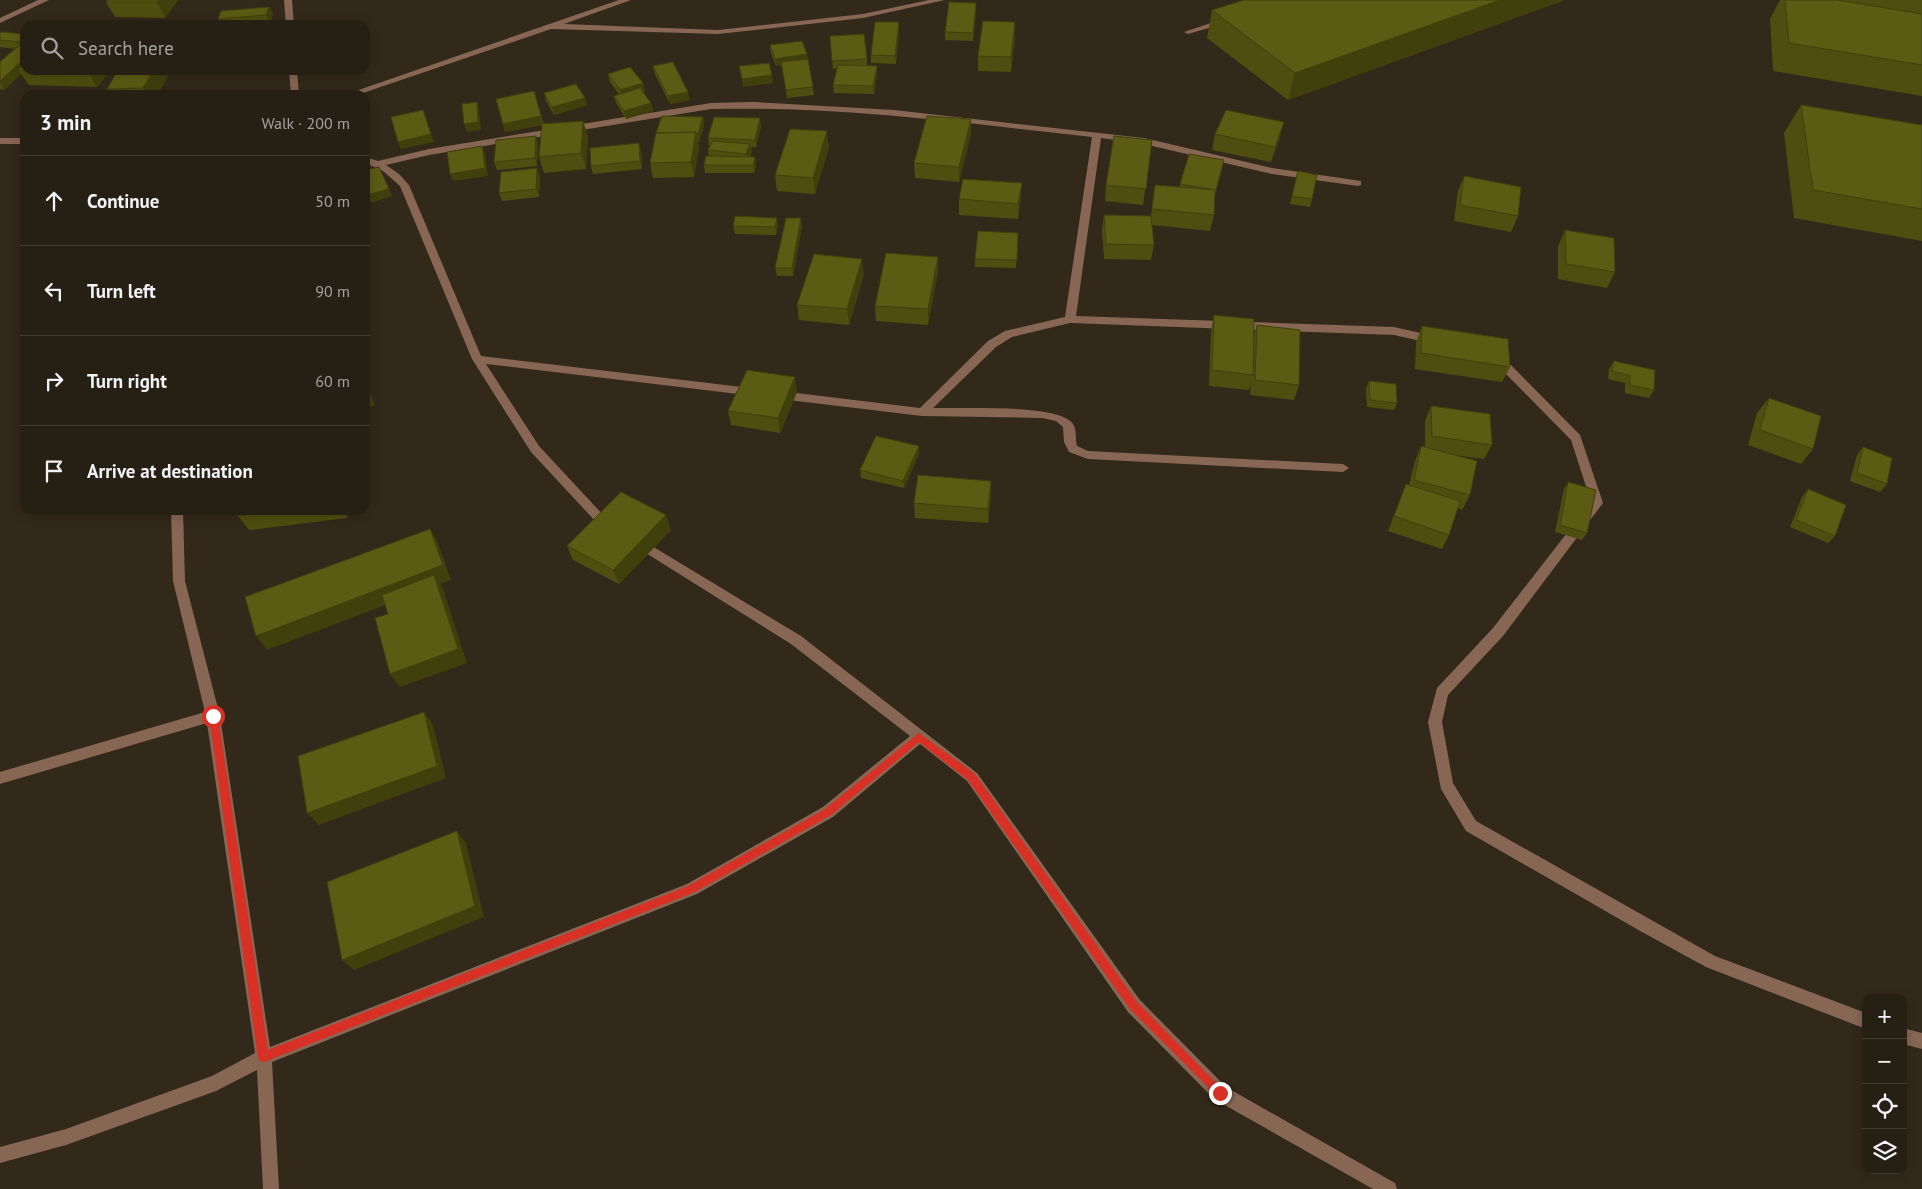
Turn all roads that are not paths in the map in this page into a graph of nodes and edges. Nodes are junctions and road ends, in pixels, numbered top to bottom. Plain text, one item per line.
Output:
1 (45, 0) edge
2 (288, 0) edge
3 (627, 0) edge
4 (941, 0) edge
5 (1232, 17) edge
6 (290, 20) edge
7 (0, 21) edge
8 (550, 26) junction
9 (1188, 32) dead end
10 (293, 75) edge
11 (295, 90) edge
12 (363, 90) edge
13 (1097, 135) junction
14 (0, 141) edge
15 (20, 141) edge
16 (370, 161) edge
17 (379, 164) junction
18 (1358, 184) dead end
19 (1070, 319) junction
20 (1442, 342) edge
21 (1484, 357) edge
22 (477, 359) junction
23 (922, 412) junction
24 (1343, 468) dead end
25 (177, 515) edge
26 (213, 716) junction
27 (919, 737) junction
28 (0, 778) edge
29 (1862, 1019) edge
30 (1907, 1037) edge
31 (1922, 1041) edge
32 (264, 1057) junction
33 (0, 1155) edge
34 (271, 1189) edge
35 (1389, 1189) edge

1 - 7 street
2 - 6 street
3 - 8 street
4 - 8 street
5 - 9 street
8 - 12 street
10 - 11 street
13 - 17 street
13 - 18 street
13 - 19 street
14 - 15 street
16 - 17 street
17 - 22 street
19 - 20 street
19 - 23 street
21 - 29 street
22 - 23 street
22 - 27 street
23 - 24 street
25 - 26 street
26 - 28 street
26 - 32 street
27 - 32 street
27 - 35 street
30 - 31 street
32 - 33 street
32 - 34 street

